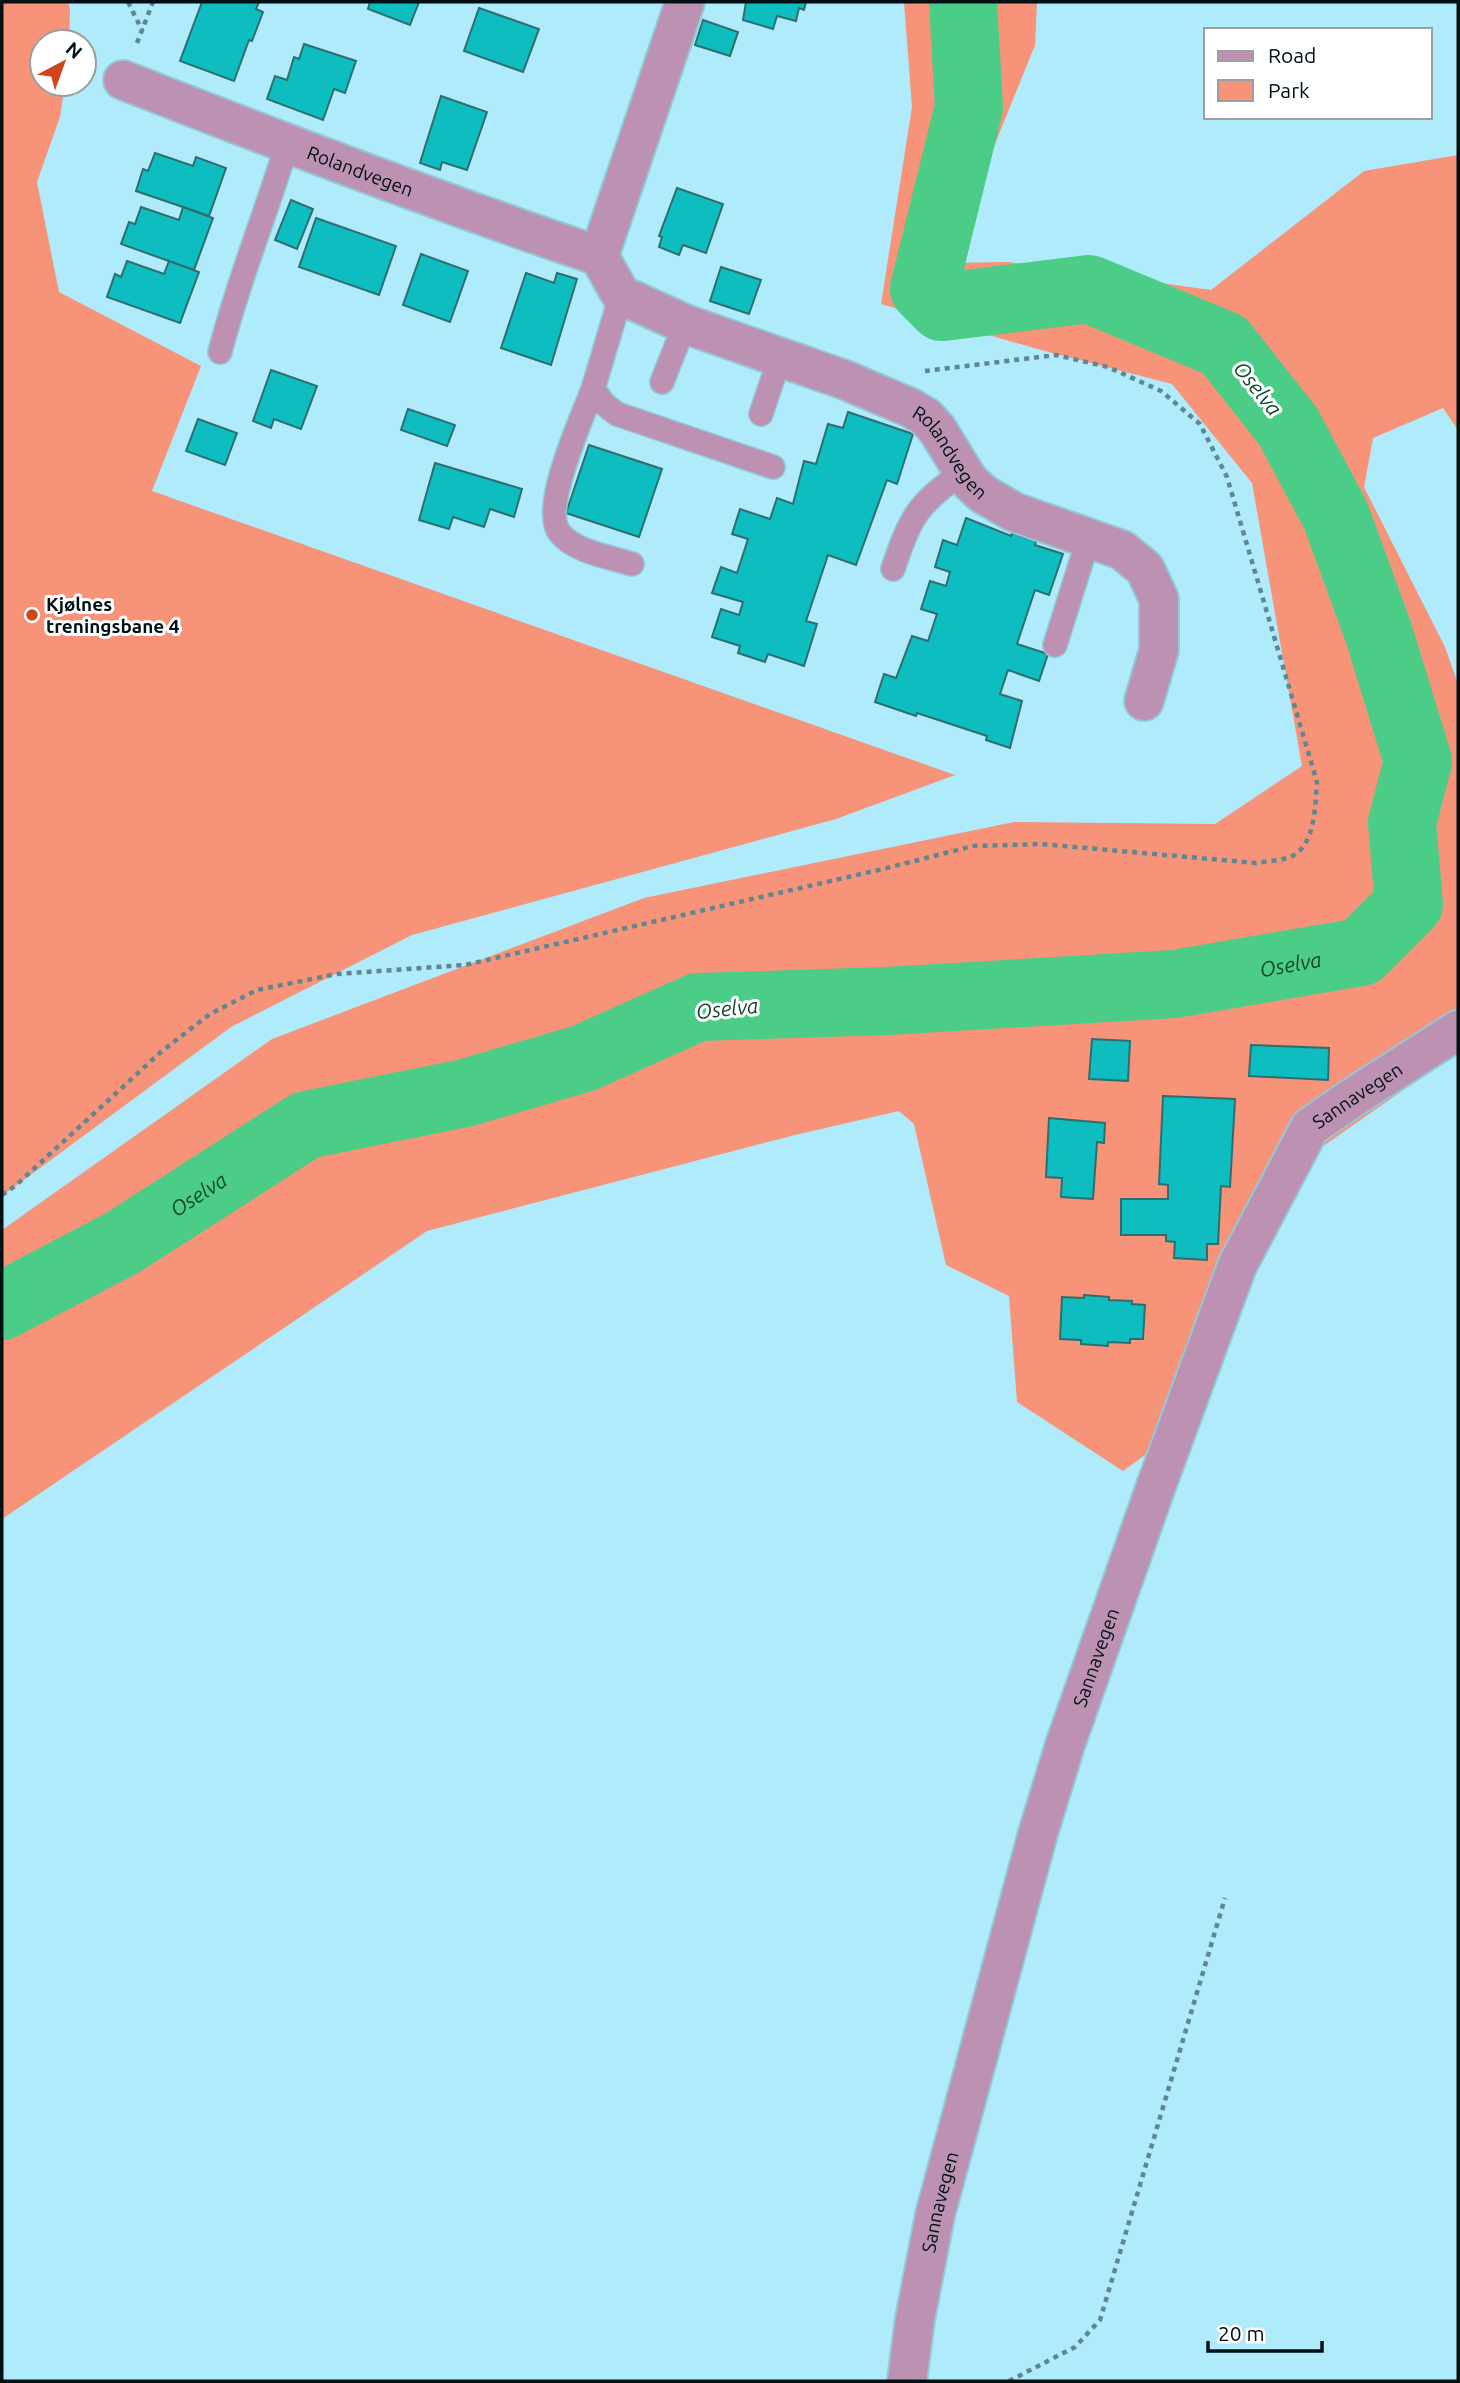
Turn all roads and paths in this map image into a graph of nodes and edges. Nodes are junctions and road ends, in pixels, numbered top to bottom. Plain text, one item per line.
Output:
1 (128, 2) edge
2 (153, 2) edge
3 (685, 2) edge
4 (142, 31) junction
5 (123, 80) joint
6 (287, 144) junction
7 (599, 256) junction
8 (621, 295) junction
9 (685, 324) junction
10 (220, 352) dead end
11 (780, 357) junction
12 (924, 371) dead end
13 (662, 382) dead end
14 (593, 389) junction
15 (761, 414) dead end
16 (773, 467) dead end
17 (964, 472) junction
18 (1089, 537) junction
19 (632, 564) dead end
20 (893, 569) dead end
21 (1055, 645) dead end
22 (1144, 701) dead end
23 (1458, 1030) edge
24 (2, 1195) edge
25 (1225, 1898) dead end
26 (907, 2381) edge
27 (1009, 2381) edge

1 - 4 path
2 - 4 path
3 - 7 street
4 - 5 path
5 - 6 street, Rolandvegen
6 - 7 street, Rolandvegen
6 - 10 lane
7 - 8 street
8 - 9 street, Rolandvegen
8 - 14 lane
9 - 11 street, Rolandvegen
9 - 13 lane
11 - 15 lane
11 - 17 street, Rolandvegen
12 - 24 path
14 - 16 lane
14 - 19 lane
17 - 18 street, Rolandvegen
17 - 20 lane
18 - 21 lane
18 - 22 street, Rolandvegen
23 - 26 street, Sannavegen
25 - 27 path

